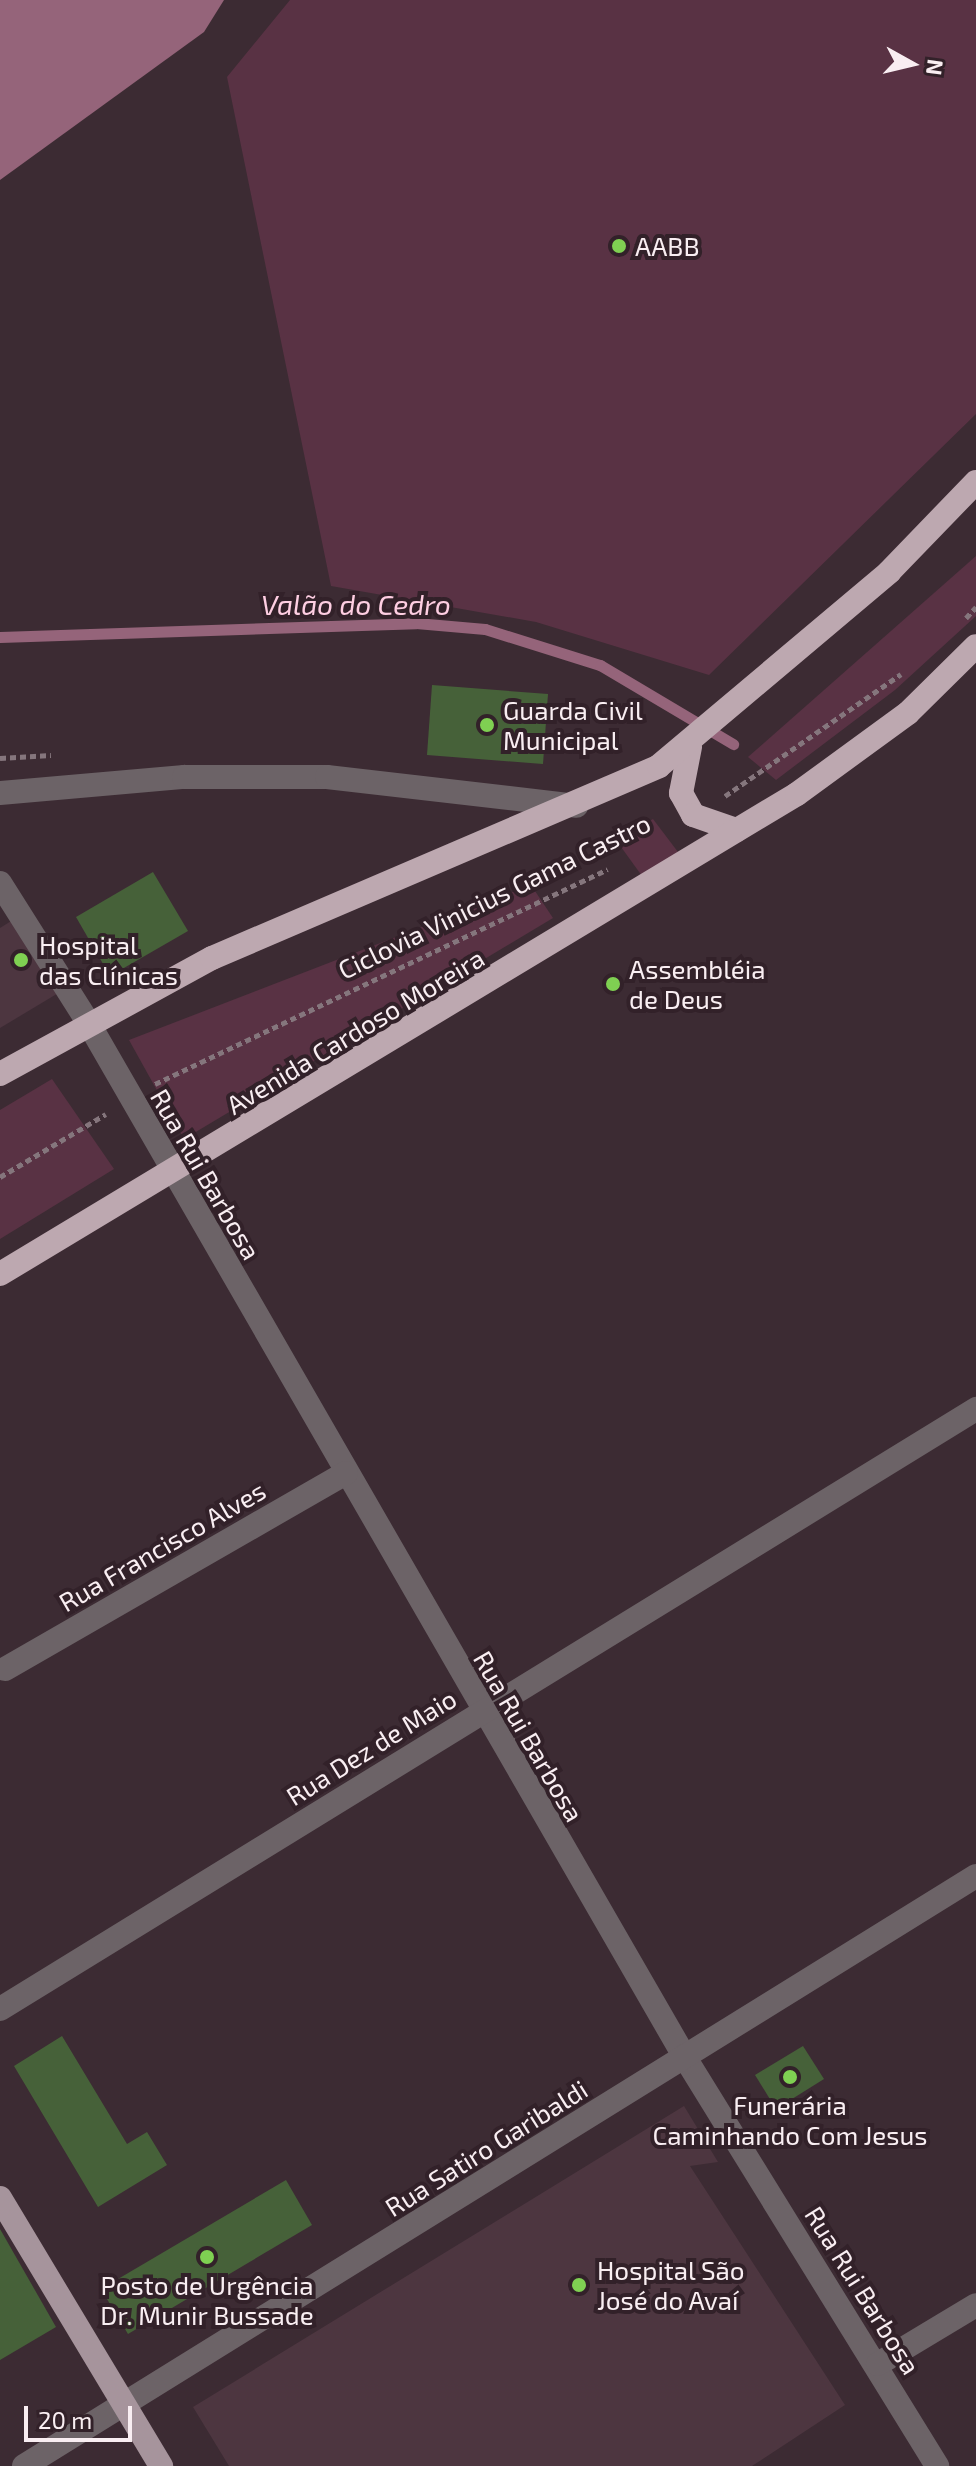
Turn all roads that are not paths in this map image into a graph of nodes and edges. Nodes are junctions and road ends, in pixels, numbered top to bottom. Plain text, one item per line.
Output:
1 (976, 482) edge
2 (976, 646) edge
3 (691, 746) junction
4 (0, 793) edge
5 (578, 806) junction
6 (736, 830) junction
7 (0, 883) edge
8 (89, 1024) junction
9 (0, 1074) edge
10 (174, 1174) junction
11 (0, 1274) edge
12 (976, 1409) edge
13 (346, 1473) junction
14 (5, 1669) dead end
15 (481, 1712) junction
16 (976, 1876) edge
17 (0, 2009) edge
18 (684, 2056) junction
19 (0, 2198) edge
20 (976, 2305) edge
21 (878, 2364) junction
22 (125, 2407) junction
23 (24, 2466) edge
24 (161, 2466) edge
25 (937, 2466) edge

1 - 3 highway
2 - 6 highway, Avenida Cardoso Moreira
3 - 5 highway
3 - 6 highway
4 - 5 street
5 - 8 highway
6 - 10 highway, Avenida Cardoso Moreira
7 - 8 street, Rua Rui Barbosa
8 - 9 highway
8 - 10 street, Rua Rui Barbosa
10 - 11 highway, Avenida Cardoso Moreira
10 - 13 street, Rua Rui Barbosa
12 - 15 street, Rua Dez de Maio
13 - 14 street, Rua Francisco Alves
13 - 15 street, Rua Rui Barbosa
15 - 17 street, Rua Dez de Maio
15 - 18 street, Rua Rui Barbosa
16 - 18 street, Rua Satiro Garibaldi
18 - 21 street, Rua Rui Barbosa
18 - 22 street, Rua Satiro Garibaldi
19 - 22 main road
20 - 21 street
21 - 25 street, Rua Rui Barbosa
22 - 23 street, Rua Satiro Garibaldi
22 - 24 main road

